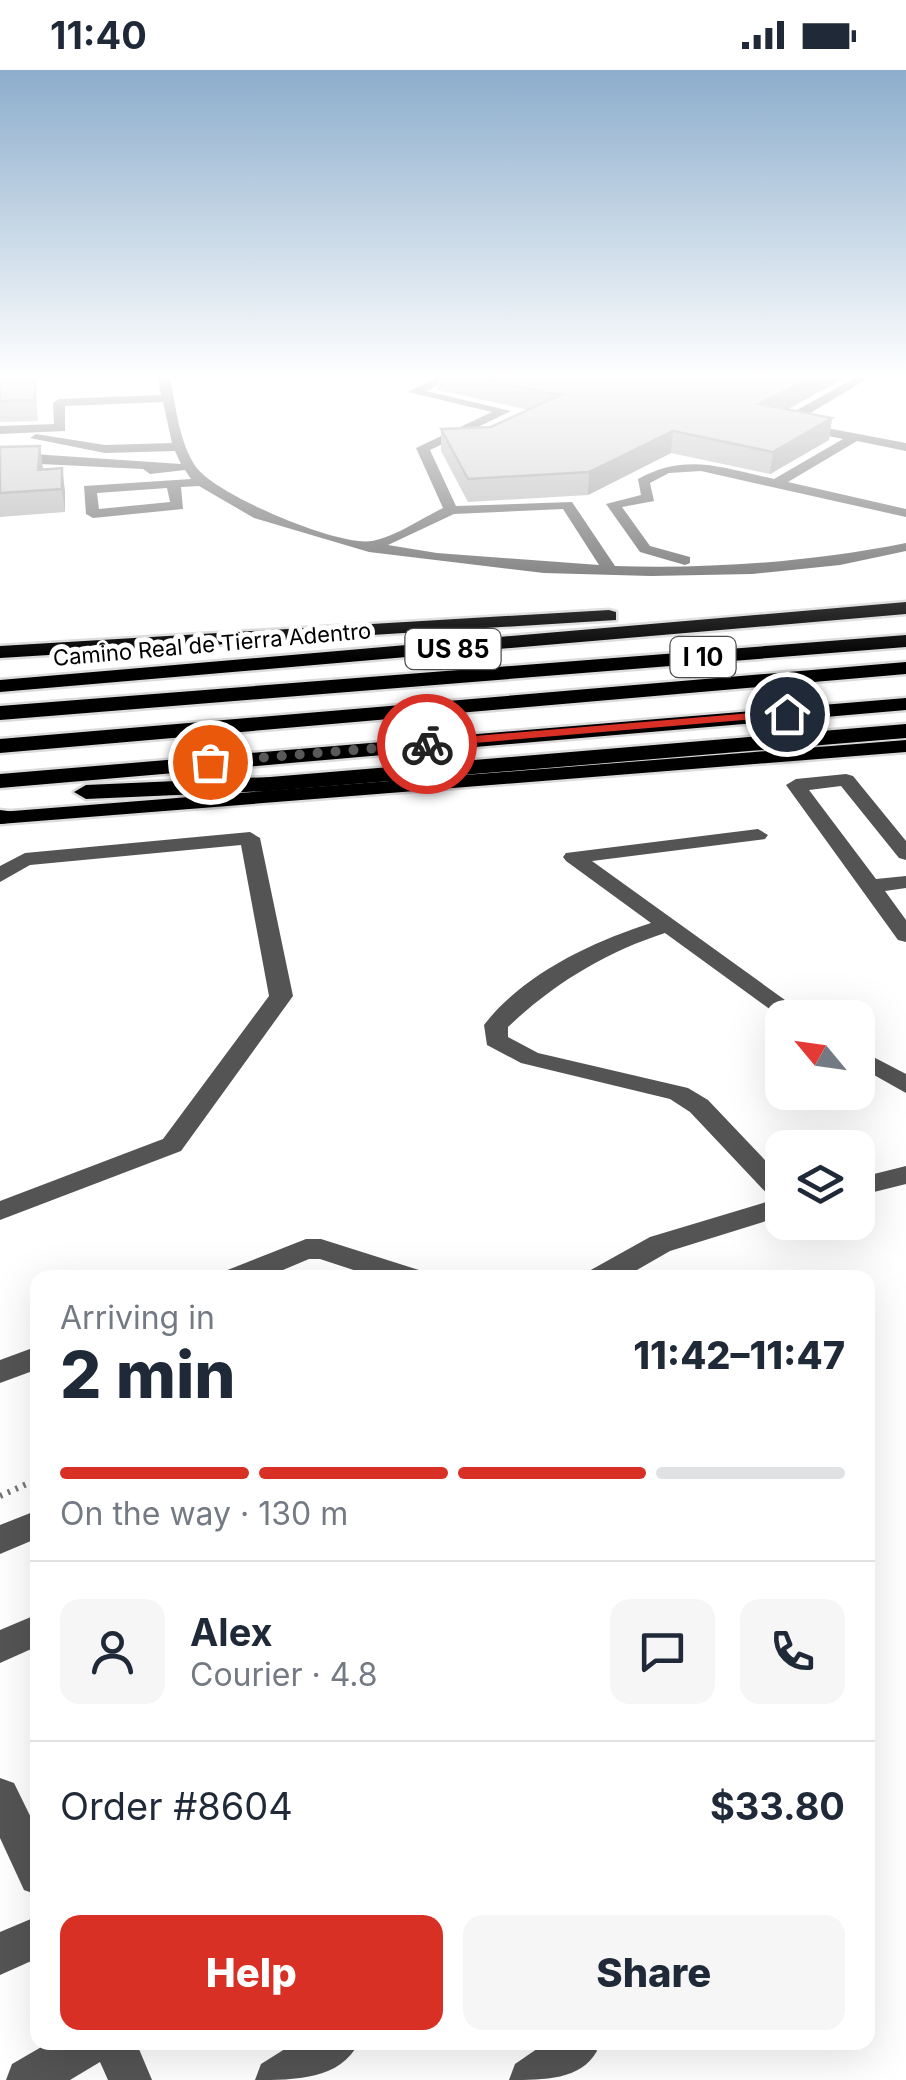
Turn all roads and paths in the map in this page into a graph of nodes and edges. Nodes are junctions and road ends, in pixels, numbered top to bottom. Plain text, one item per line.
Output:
1 (195, 472) edge
2 (436, 472) edge
3 (666, 472) edge
4 (723, 472) edge
5 (796, 472) edge
6 (202, 482) junction
7 (777, 483) junction
8 (172, 484) junction
9 (452, 510) junction
10 (906, 513) edge
11 (906, 547) edge
12 (369, 548) junction
13 (609, 569) junction
14 (704, 570) junction
15 (906, 588) edge
16 (906, 611) edge
17 (906, 641) edge
18 (2, 648) edge
19 (906, 668) edge
20 (0, 686) edge
21 (906, 694) edge
22 (906, 704) edge
23 (0, 713) edge
24 (906, 721) edge
25 (906, 731) edge
26 (471, 740) junction
27 (0, 746) edge
28 (906, 746) edge
29 (683, 747) junction
30 (0, 783) edge
31 (1, 818) edge
32 (758, 834) dead end
33 (906, 854) edge
34 (0, 876) edge
35 (906, 882) edge
36 (871, 886) junction
37 (667, 925) junction
38 (906, 936) edge
39 (773, 1000) edge
40 (875, 1066) edge
41 (906, 1085) edge
42 (906, 1175) edge
43 (765, 1176) edge
44 (875, 1183) edge
45 (0, 1211) edge
46 (765, 1212) edge
47 (255, 1270) edge
48 (388, 1270) edge
49 (613, 1270) edge
50 (30, 1359) edge
51 (0, 1372) edge
52 (30, 1483) edge
53 (0, 1496) edge
54 (30, 1527) edge
55 (0, 1540) edge
56 (30, 1633) edge
57 (0, 1646) edge
58 (3, 1809) edge
59 (30, 1861) edge
60 (30, 1940) edge
61 (0, 1954) edge
62 (79, 2050) edge
63 (117, 2050) edge
64 (324, 2050) edge
65 (574, 2050) edge
66 (28, 2080) edge
67 (130, 2080) edge
68 (277, 2080) edge
69 (531, 2080) edge

1 - 6 street
2 - 9 street
3 - 14 street
4 - 7 street
5 - 7 street
6 - 8 street
6 - 12 street
7 - 10 street
8 - 8 street
9 - 12 street
9 - 13 street
11 - 14 street
12 - 13 street
13 - 14 street
15 - 18 highway
16 - 20 highway, Camino Real de Tierra Adentro / US 85
17 - 23 highway, I 10
19 - 27 highway, I 10
21 - 26 highway
22 - 26 highway
24 - 29 highway
25 - 29 highway
26 - 30 highway
28 - 31 main road
29 - 30 highway
32 - 37 street
33 - 36 street
34 - 45 street
35 - 36 street
36 - 38 street
37 - 39 street
37 - 43 street
40 - 41 street
42 - 44 street
46 - 49 street
47 - 48 street
50 - 51 street
52 - 53 path
54 - 55 street
56 - 57 street
58 - 59 street
60 - 61 street
62 - 66 street
63 - 67 street
64 - 68 street
65 - 69 street

